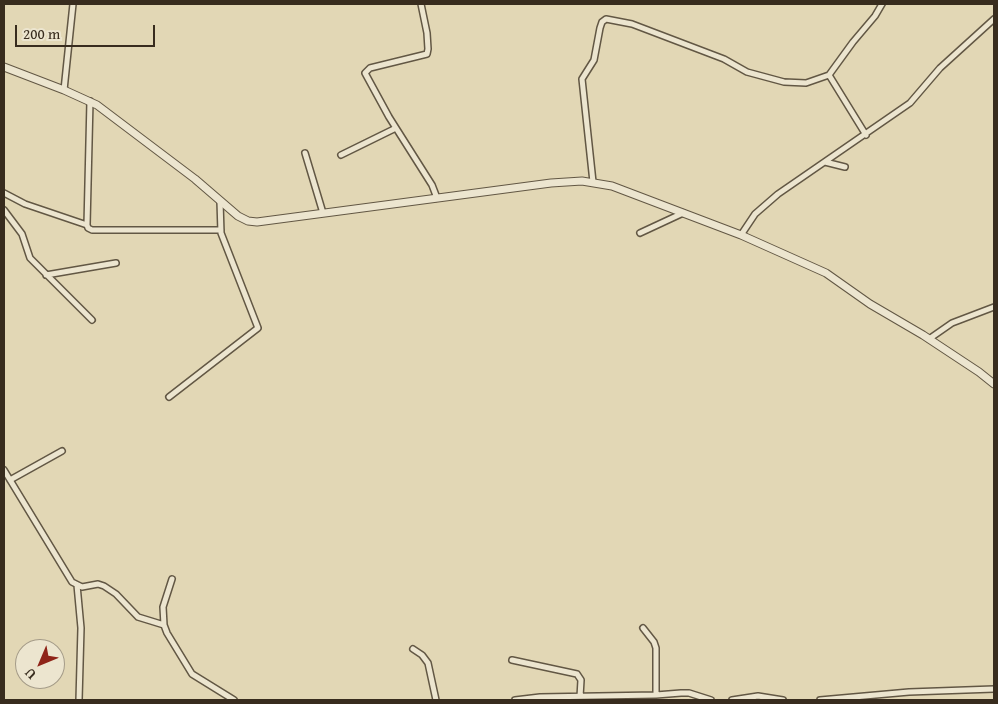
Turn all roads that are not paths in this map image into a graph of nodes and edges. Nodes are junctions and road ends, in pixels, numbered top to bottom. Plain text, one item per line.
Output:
1 (73, 4) edge
2 (421, 4) edge
3 (881, 4) edge
4 (994, 19) edge
5 (4, 67) edge
6 (829, 75) junction
7 (64, 90) junction
8 (90, 101) junction
9 (396, 128) junction
10 (866, 135) junction
11 (305, 153) dead end
12 (341, 155) dead end
13 (825, 162) junction
14 (845, 167) dead end
15 (593, 182) junction
16 (4, 193) edge
17 (437, 198) junction
18 (220, 201) junction
19 (4, 210) edge
20 (323, 213) junction
21 (683, 213) junction
22 (87, 224) junction
23 (221, 230) junction
24 (640, 233) dead end
25 (741, 235) junction
26 (116, 263) dead end
27 (46, 275) junction
28 (994, 307) edge
29 (92, 320) dead end
30 (929, 339) junction
31 (994, 384) edge
32 (168, 397) dead end
33 (62, 452) dead end
34 (4, 470) edge
35 (10, 480) junction
36 (172, 579) dead end
37 (77, 585) junction
38 (164, 625) junction
39 (643, 628) dead end
40 (413, 649) dead end
41 (512, 660) dead end
42 (994, 689) edge
43 (656, 695) junction
44 (580, 696) junction
45 (595, 698) edge
46 (79, 700) edge
47 (234, 700) edge
48 (436, 700) edge
49 (515, 700) edge
50 (711, 700) edge
51 (732, 700) edge
52 (782, 700) edge
53 (820, 700) edge

1 - 7 street
2 - 9 street
3 - 6 street
4 - 10 street
5 - 7 street
6 - 10 street
6 - 15 street
7 - 8 street
8 - 18 street
8 - 22 street
9 - 12 street
9 - 17 street
10 - 13 street
11 - 20 street
13 - 14 street
13 - 25 street
15 - 17 street
15 - 21 street
16 - 22 street
17 - 20 street
18 - 20 street
18 - 23 street
19 - 27 street
21 - 24 street
21 - 25 street
22 - 23 street
23 - 32 street
25 - 30 street
26 - 27 street
27 - 29 street
28 - 30 street
30 - 31 street
33 - 35 street
34 - 35 street
35 - 37 street
36 - 38 street
37 - 38 street
37 - 46 street
38 - 47 street
39 - 43 street
40 - 48 street
41 - 44 street
42 - 53 street
43 - 45 street
43 - 50 street
44 - 45 street
44 - 49 street
51 - 52 street

